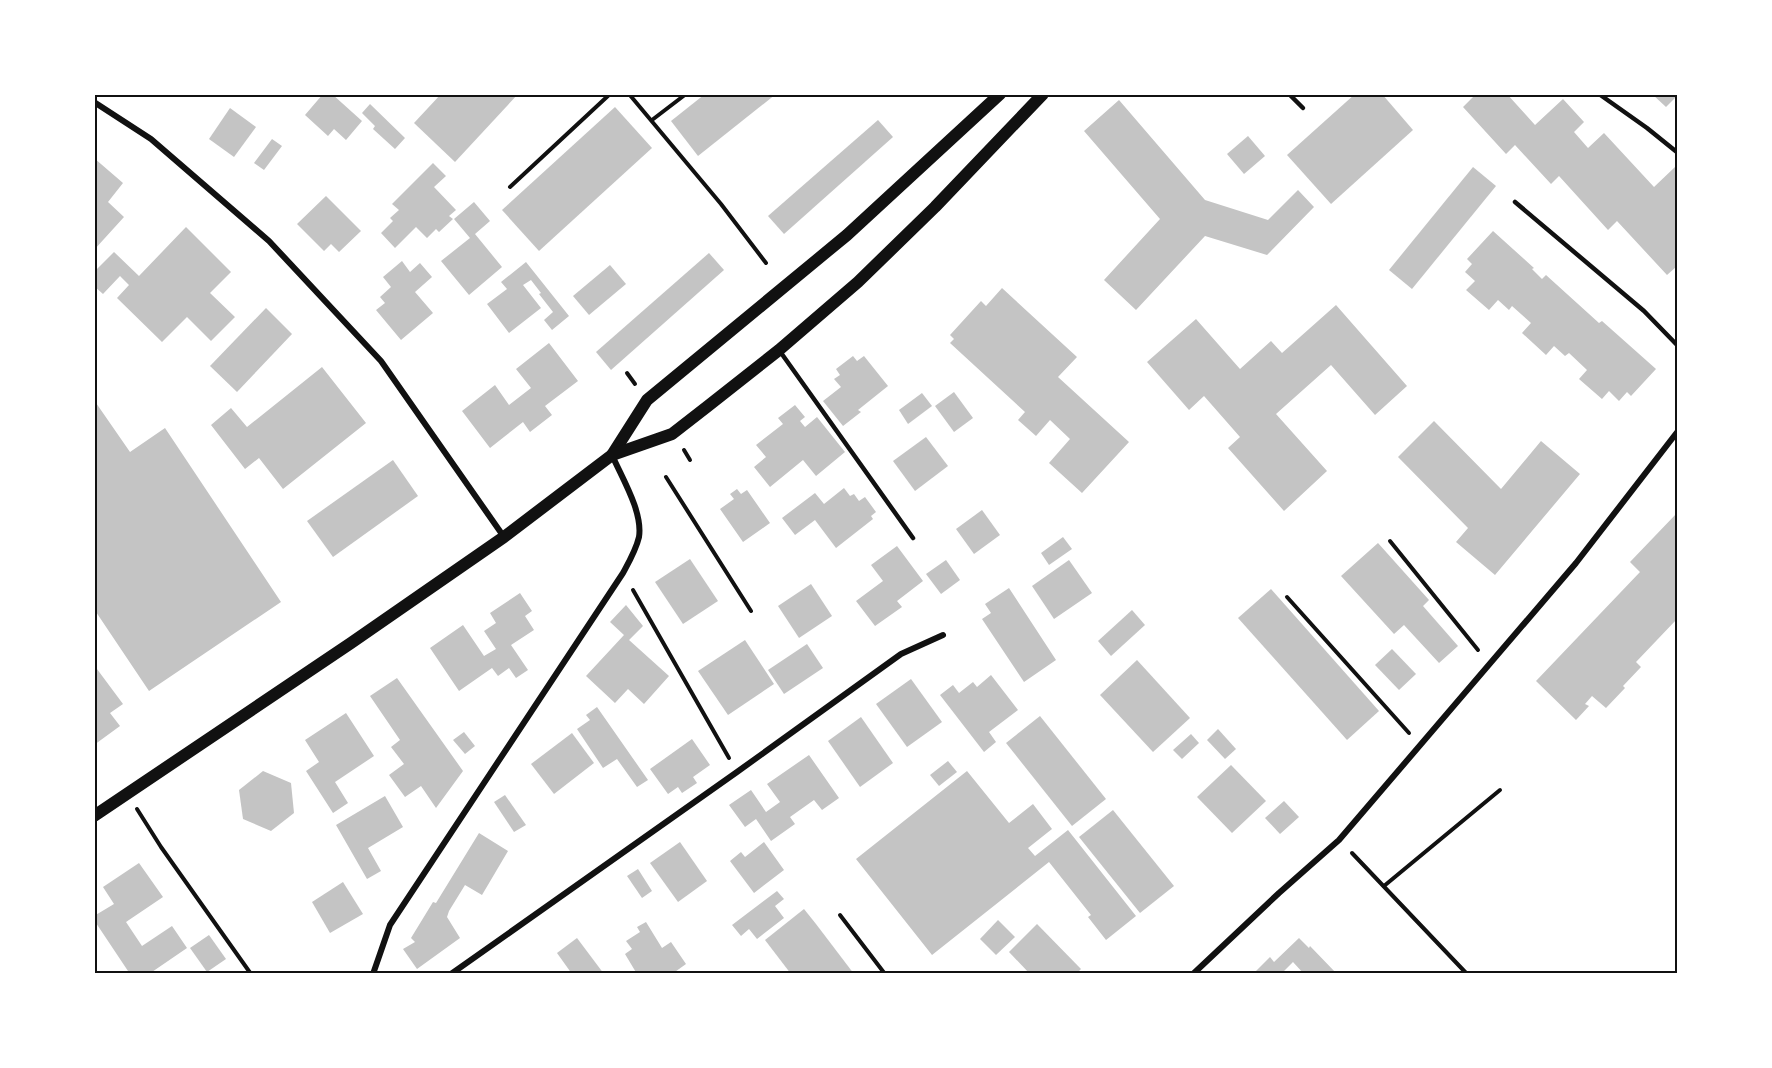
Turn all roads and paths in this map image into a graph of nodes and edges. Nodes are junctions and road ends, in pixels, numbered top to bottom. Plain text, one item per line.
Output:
1 (610, 94) edge
2 (629, 94) edge
3 (686, 94) edge
4 (1000, 94) edge
5 (1043, 94) edge
6 (1289, 94) edge
7 (1599, 94) edge
8 (94, 102) edge
9 (1303, 108) dead end
10 (652, 120) junction
11 (1677, 153) edge
12 (510, 187) dead end
13 (1515, 202) dead end
14 (766, 263) dead end
15 (1677, 346) edge
16 (779, 350) junction
17 (1677, 431) edge
18 (612, 455) junction
19 (666, 477) dead end
20 (504, 537) junction
21 (913, 538) dead end
22 (1390, 541) dead end
23 (623, 573) junction
24 (1287, 597) dead end
25 (751, 611) dead end
26 (943, 635) dead end
27 (1489, 664) junction
28 (1420, 745) junction
29 (737, 772) junction
30 (1500, 789) dead end
31 (127, 795) junction
32 (94, 816) edge
33 (1339, 840) junction
34 (1384, 886) junction
35 (840, 915) dead end
36 (251, 974) edge
37 (373, 974) edge
38 (451, 974) edge
39 (885, 974) edge
40 (1193, 974) edge
41 (1467, 974) edge

1 - 12 path
2 - 10 path
3 - 10 path
4 - 18 main road
5 - 16 main road
6 - 9 lane
7 - 11 lane
8 - 20 street
10 - 14 path
13 - 15 lane
16 - 18 main road
16 - 21 lane
17 - 27 street
18 - 20 main road
18 - 23 street
19 - 25 path
20 - 31 main road
22 - 27 path
23 - 29 path
23 - 37 street
24 - 28 path
26 - 29 street
27 - 28 street
28 - 33 street
29 - 38 street
30 - 34 path
31 - 32 main road
31 - 36 path
33 - 34 path
33 - 40 street
34 - 41 path
35 - 39 path

